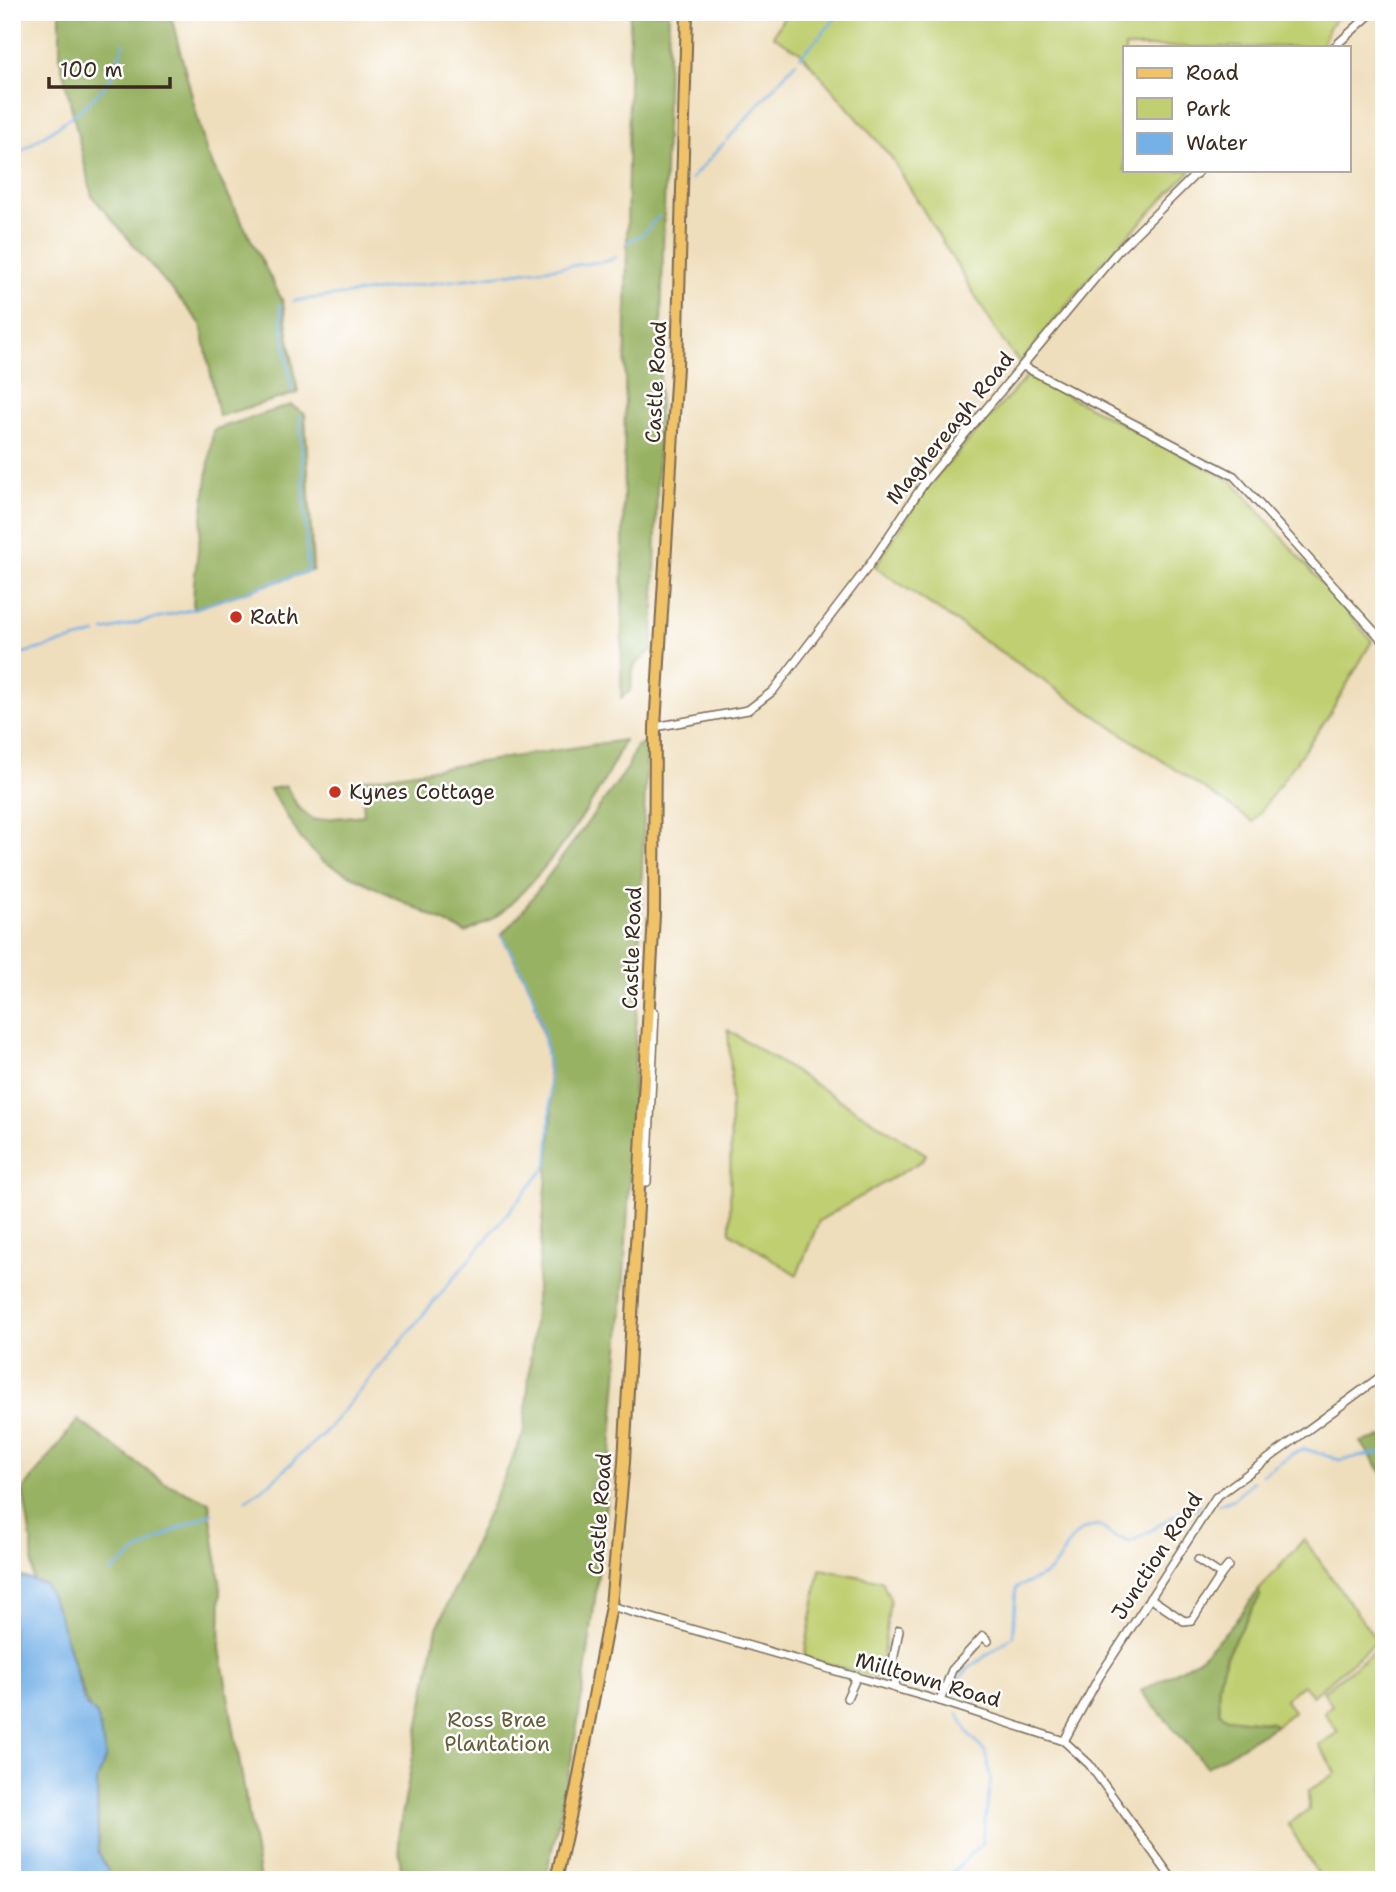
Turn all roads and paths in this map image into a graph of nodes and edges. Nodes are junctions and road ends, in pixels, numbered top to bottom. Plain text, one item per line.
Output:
1 (687, 12) edge
2 (1373, 12) edge
3 (1335, 46) edge
4 (1198, 172) edge
5 (1023, 366) junction
6 (1384, 642) edge
7 (655, 727) junction
8 (1384, 1374) edge
9 (1198, 1560) dead end
10 (1228, 1566) dead end
11 (1221, 1575) junction
12 (1150, 1598) junction
13 (611, 1606) junction
14 (899, 1630) dead end
15 (988, 1641) dead end
16 (857, 1676) junction
17 (896, 1688) junction
18 (847, 1698) dead end
19 (940, 1700) junction
20 (1064, 1741) junction
21 (556, 1880) edge
22 (1173, 1880) edge

1 - 7 main road, Castle Road
2 - 3 street
4 - 5 street, Maghereagh Road
5 - 6 street
5 - 7 street, Maghereagh Road
7 - 13 main road, Castle Road
8 - 12 street, Junction Road
9 - 11 street
10 - 11 street
11 - 12 street
12 - 20 street, Junction Road
13 - 16 street, Milltown Road
13 - 21 main road, Castle Road
14 - 17 street
15 - 19 street
16 - 17 street, Milltown Road
16 - 18 street
17 - 19 street, Milltown Road
19 - 20 street, Milltown Road
20 - 22 street, Milltown Road

